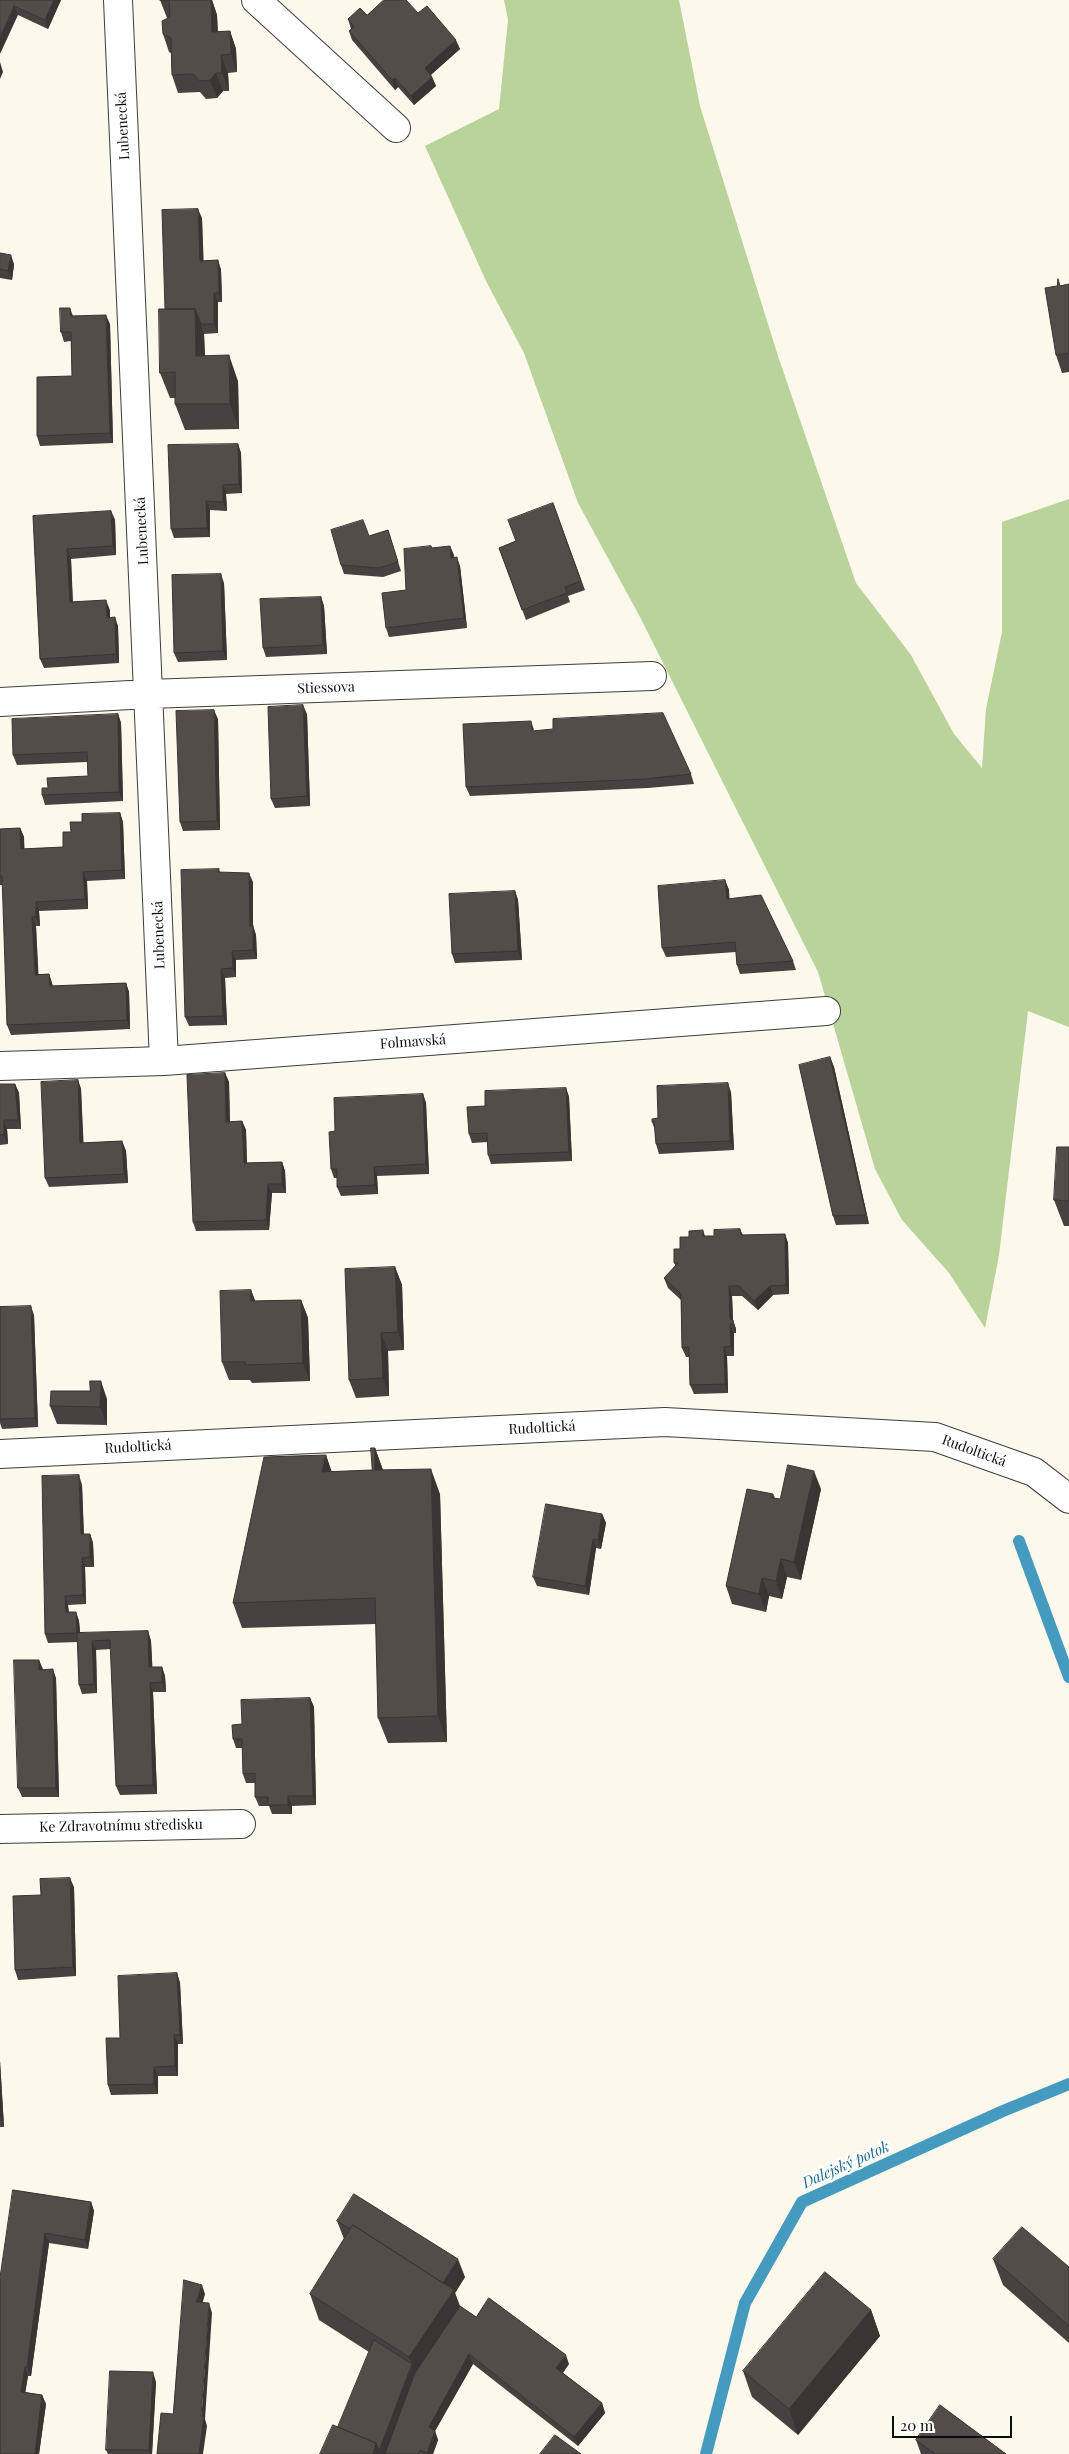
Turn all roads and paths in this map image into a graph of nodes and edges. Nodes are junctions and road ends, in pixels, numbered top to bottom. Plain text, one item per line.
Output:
1 (118, 0) edge
2 (256, 0) edge
3 (396, 128) dead end
4 (652, 676) dead end
5 (149, 694) junction
6 (0, 702) edge
7 (826, 1010) dead end
8 (164, 1061) junction
9 (0, 1066) edge
10 (0, 1454) edge
11 (1069, 1499) edge
12 (241, 1824) dead end
13 (0, 1829) edge

1 - 5 street, Lubenecká
2 - 3 street
4 - 5 street, Stiessova
5 - 6 street, Stiessova
5 - 8 street, Lubenecká
7 - 8 street, Folmavská
8 - 9 street, Folmavská
10 - 11 street, Rudoltická
12 - 13 street, Ke Zdravotnímu středisku

